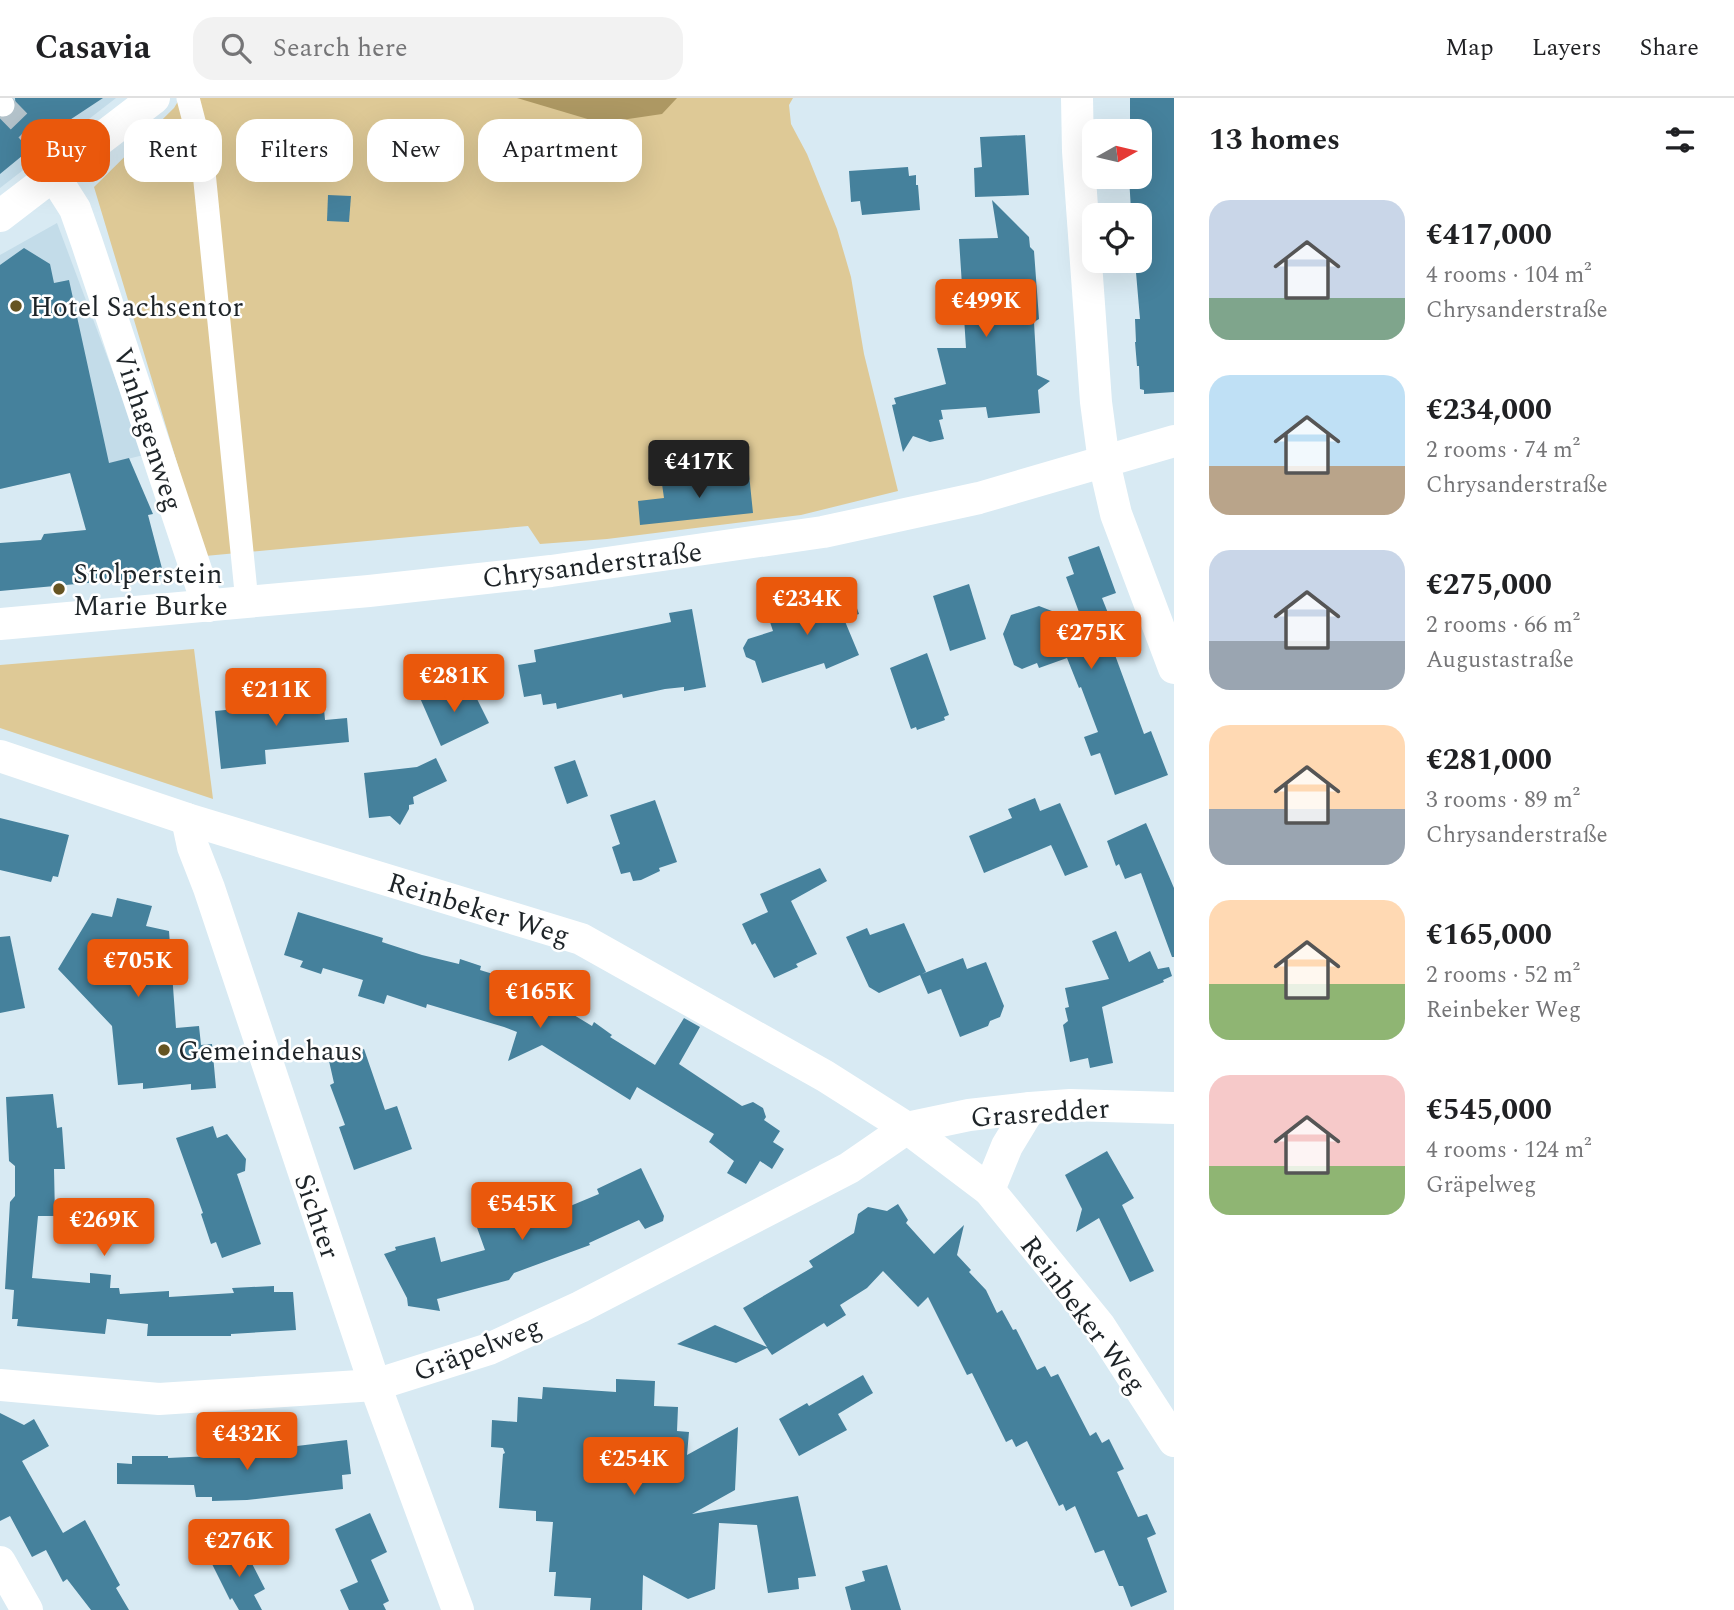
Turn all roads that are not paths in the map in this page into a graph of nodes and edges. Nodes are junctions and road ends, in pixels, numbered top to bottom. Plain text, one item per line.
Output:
1 (153, 98) edge
2 (188, 98) edge
3 (1077, 98) edge
4 (110, 131) edge
5 (45, 182) edge
6 (63, 182) edge
7 (0, 216) edge
8 (1174, 441) edge
9 (1104, 462) junction
10 (247, 602) junction
11 (208, 606) junction
12 (0, 624) edge
13 (1174, 668) edge
14 (0, 756) edge
15 (187, 819) junction
16 (1030, 1108) junction
17 (1174, 1108) edge
18 (907, 1128) junction
19 (989, 1190) junction
20 (0, 1385) edge
21 (375, 1385) junction
22 (1174, 1441) edge
23 (0, 1562) edge
24 (27, 1610) edge
25 (458, 1610) edge

1 - 4 street
2 - 10 street
3 - 9 street
5 - 7 street
6 - 11 street, Vinhagenweg
8 - 9 street, Chrysanderstraße
9 - 10 street, Chrysanderstraße
9 - 13 street
10 - 11 street, Chrysanderstraße
11 - 12 street, Chrysanderstraße
14 - 15 street, Reinbeker Weg
15 - 18 street, Reinbeker Weg
15 - 21 street, Sichter
16 - 17 street, Grasredder
16 - 18 street, Grasredder
16 - 19 street
18 - 19 street, Reinbeker Weg
18 - 21 street, Gräpelweg
19 - 22 street, Reinbeker Weg
20 - 21 street, Gräpelweg
21 - 25 street, Sichter
23 - 24 street

